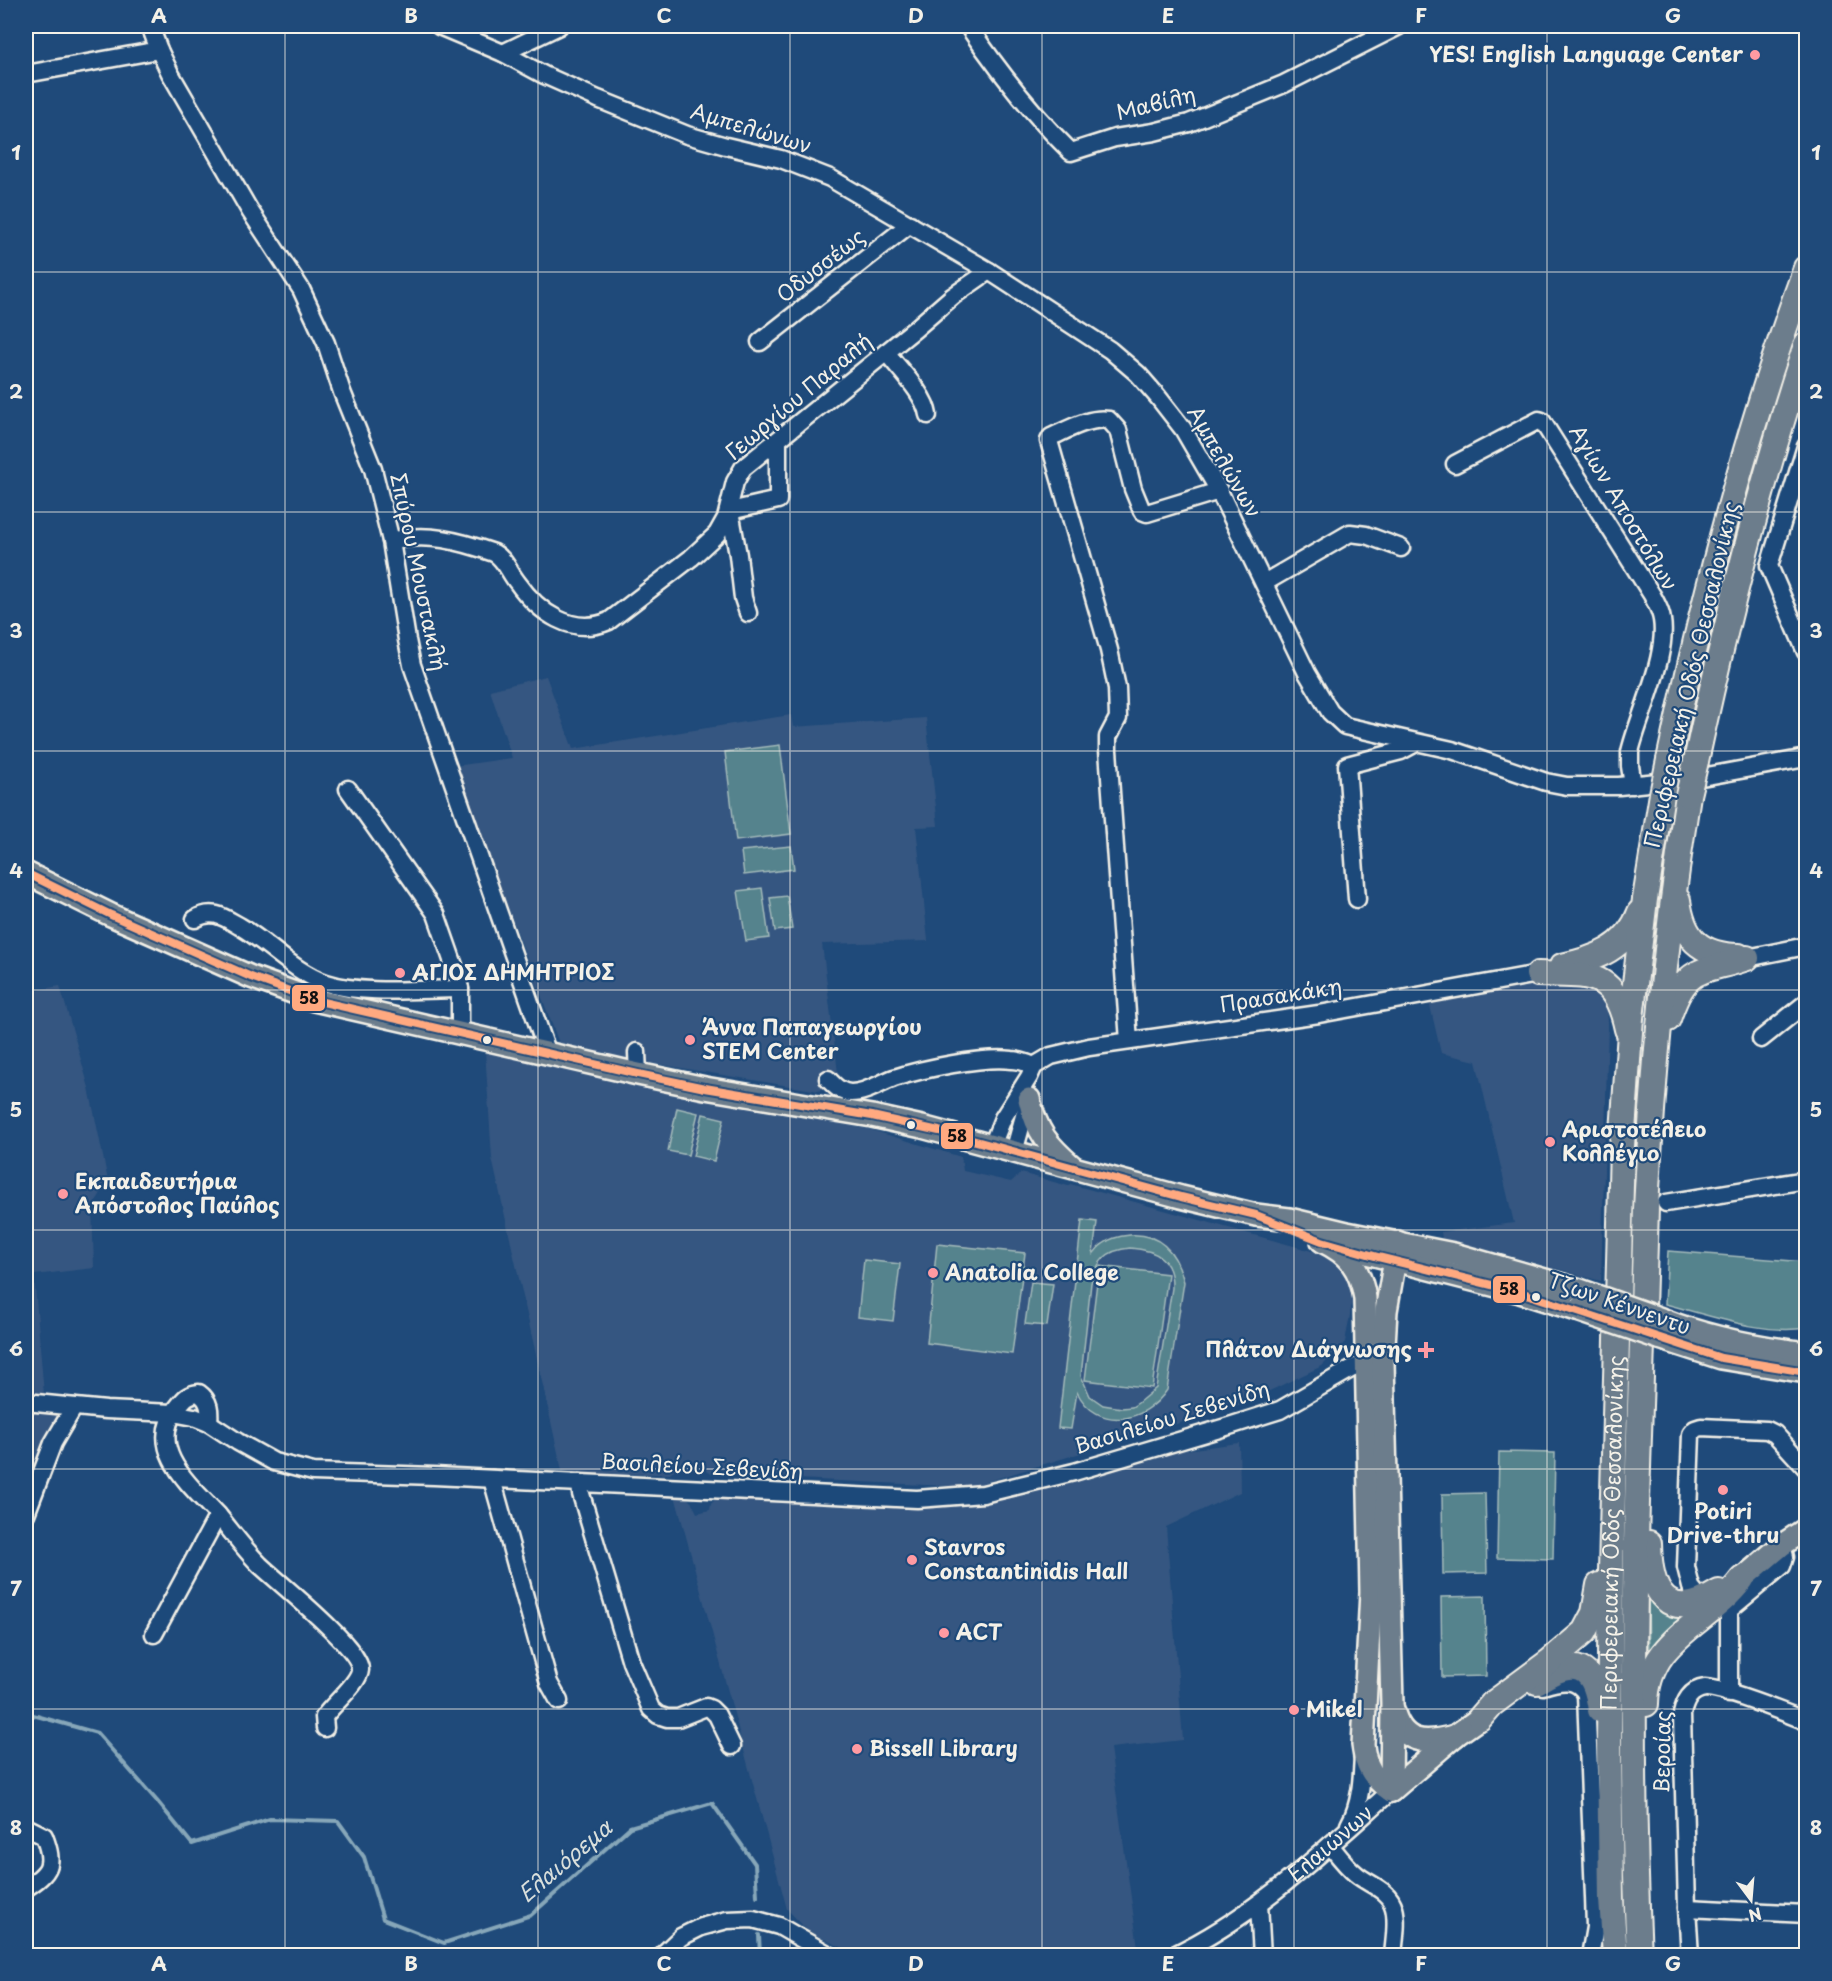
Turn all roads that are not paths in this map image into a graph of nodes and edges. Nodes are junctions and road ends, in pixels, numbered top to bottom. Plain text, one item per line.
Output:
1 (150, 26) edge
2 (439, 26) edge
3 (559, 26) edge
4 (968, 26) edge
5 (1399, 26) edge
6 (159, 50) junction
7 (503, 53) junction
8 (26, 74) edge
9 (910, 224) junction
10 (1806, 268) edge
11 (989, 271) junction
12 (760, 342) dead end
13 (1806, 345) edge
14 (886, 352) junction
15 (928, 415) dead end
16 (778, 441) junction
17 (1806, 446) edge
18 (1455, 464) dead end
19 (1219, 491) junction
20 (391, 541) junction
21 (1401, 548) dead end
22 (1264, 583) junction
23 (748, 613) dead end
24 (1806, 652) edge
25 (1416, 743) junction
26 (1806, 758) edge
27 (1633, 785) junction
28 (348, 789) dead end
29 (26, 873) edge
30 (1676, 873) junction
31 (1357, 899) dead end
32 (1644, 899) junction
33 (195, 919) dead end
34 (1806, 946) edge
35 (1747, 958) junction
36 (1538, 974) junction
37 (460, 988) junction
38 (1806, 1004) edge
39 (460, 1034) junction
40 (1761, 1039) dead end
41 (1129, 1041) junction
42 (1658, 1049) junction
43 (1629, 1050) junction
44 (637, 1052) dead end
45 (549, 1054) junction
46 (1032, 1071) junction
47 (638, 1074) junction
48 (828, 1079) dead end
49 (1029, 1099) junction
50 (992, 1146) junction
51 (1014, 1152) junction
52 (1076, 1170) junction
53 (1806, 1180) edge
54 (1666, 1203) dead end
55 (1256, 1215) junction
56 (1322, 1241) junction
57 (1388, 1250) junction
58 (1366, 1324) junction
59 (1662, 1329) junction
60 (1806, 1353) edge
61 (1366, 1363) junction
62 (1806, 1372) edge
63 (26, 1402) edge
64 (1615, 1403) junction
65 (74, 1407) junction
66 (173, 1413) junction
67 (209, 1423) junction
68 (1639, 1429) junction
69 (1806, 1468) edge
70 (492, 1479) junction
71 (580, 1483) junction
72 (26, 1514) edge
73 (218, 1515) junction
74 (1806, 1529) edge
75 (1782, 1545) junction
76 (1742, 1579) junction
77 (1702, 1601) junction
78 (154, 1634) dead end
79 (1522, 1693) junction
80 (1729, 1694) junction
81 (558, 1701) dead end
82 (1392, 1703) junction
83 (1480, 1718) junction
84 (1806, 1721) edge
85 (325, 1728) dead end
86 (1456, 1736) junction
87 (1363, 1745) junction
88 (732, 1746) dead end
89 (1391, 1791) junction
90 (26, 1827) edge
91 (1346, 1831) junction
92 (1330, 1845) junction
93 (1636, 1847) junction
94 (1610, 1866) junction
95 (26, 1887) edge
96 (1258, 1904) junction
97 (1687, 1908) junction
98 (1806, 1914) edge
99 (661, 1956) edge
100 (831, 1956) edge
101 (1172, 1956) edge
102 (1262, 1956) edge
103 (1393, 1956) edge
104 (1590, 1956) edge
105 (1615, 1956) edge
106 (1639, 1956) edge
107 (1690, 1956) edge

1 - 6 street, Σπύρου Μουστακλή
2 - 7 street, Αμπελώνων
3 - 7 street
4 - 5 street, Μαβίλη
6 - 8 street
6 - 20 street, Σπύρου Μουστακλή
7 - 9 street, Αμπελώνων
9 - 11 street, Αμπελώνων
9 - 12 street, Οδυσσέως
10 - 32 highway, Περιφερειακή Οδός Θεσσαλονίκης, bridge
11 - 14 street, Γεωργίου Παραλή
11 - 19 street, Αμπελώνων
13 - 30 highway, Περιφερειακή Οδός Θεσσαλονίκης, bridge
14 - 15 street
14 - 16 street, Γεωργίου Παραλή
16 - 20 street, Γεωργίου Παραλή
16 - 23 street
17 - 24 street
18 - 27 street, Αγίων Αποστόλων
19 - 22 street, Αμπελώνων
19 - 41 street
20 - 45 street, Σπύρου Μουστακλή
21 - 22 street
22 - 25 street, Αμπελώνων
25 - 27 street, Αμπελώνων
25 - 31 street
26 - 27 street, Αμπελώνων
28 - 37 street
29 - 39 main road, Τζων Κέννεντυ
30 - 35 highway
30 - 42 highway, Περιφερειακή Οδός Θεσσαλονίκης
32 - 36 highway
32 - 43 highway, Περιφερειακή Οδός Θεσσαλονίκης
33 - 37 street
34 - 35 street
35 - 42 highway
36 - 41 street, Πρασακάκη
36 - 43 highway
37 - 39 street
38 - 40 street
39 - 45 main road, Τζων Κέννεντυ
41 - 46 street, Πρασακάκη
42 - 68 highway, Περιφερειακή Οδός Θεσσαλονίκης
43 - 64 highway, Περιφερειακή Οδός Θεσσαλονίκης
44 - 47 street
45 - 47 main road, Τζων Κέννεντυ
46 - 48 street
46 - 49 street
46 - 50 street
47 - 50 main road, Τζων Κέννεντυ
49 - 51 street
49 - 52 main road
50 - 51 main road, Τζων Κέννεντυ
51 - 52 main road, Τζων Κέννεντυ
52 - 55 main road, Τζων Κέννεντυ
53 - 54 street
55 - 56 main road, Τζων Κέννεντυ
55 - 57 main road, Τζων Κέννεντυ
56 - 57 main road, Τζων Κέννεντυ
56 - 58 main road
57 - 58 main road
57 - 59 main road, Τζων Κέννεντυ, bridge
57 - 59 main road, Τζων Κέννεντυ, bridge
57 - 82 main road
58 - 61 main road
59 - 60 main road, Τζων Κέννεντυ
59 - 62 main road, Τζων Κέννεντυ
61 - 71 street, Βασιλείου Σεβενίδη
61 - 87 main road
63 - 65 street, Βασιλείου Σεβενίδη
64 - 83 highway
64 - 94 highway, Περιφερειακή Οδός Θεσσαλονίκης
65 - 66 street, Βασιλείου Σεβενίδη
65 - 72 street
66 - 67 street, Βασιλείου Σεβενίδη
66 - 67 street
66 - 73 street
67 - 70 street, Βασιλείου Σεβενίδη
68 - 77 highway
68 - 93 highway, Περιφερειακή Οδός Θεσσαλονίκης
69 - 77 street
70 - 71 street, Βασιλείου Σεβενίδη
70 - 81 street
71 - 88 street
73 - 78 street
73 - 85 street
74 - 75 main road
75 - 76 main road
75 - 80 street
76 - 77 highway
76 - 93 highway
79 - 83 highway
79 - 94 highway
79 - 104 street
80 - 84 street
80 - 97 street, Βεροίας
82 - 86 main road
82 - 89 main road
83 - 86 main road, Ελαιώνων
86 - 89 main road, Ελαιώνων
87 - 89 main road
87 - 91 street
89 - 91 street, Ελαιώνων
90 - 95 street
91 - 92 street, Ελαιώνων
92 - 96 street, Ελαιώνων
92 - 103 street
93 - 106 highway, Περιφερειακή Οδός Θεσσαλονίκης
94 - 105 highway, Περιφερειακή Οδός Θεσσαλονίκης
96 - 101 street, Ελαιώνων
96 - 102 street
97 - 98 street
97 - 107 street, Βεροίας
99 - 100 street

